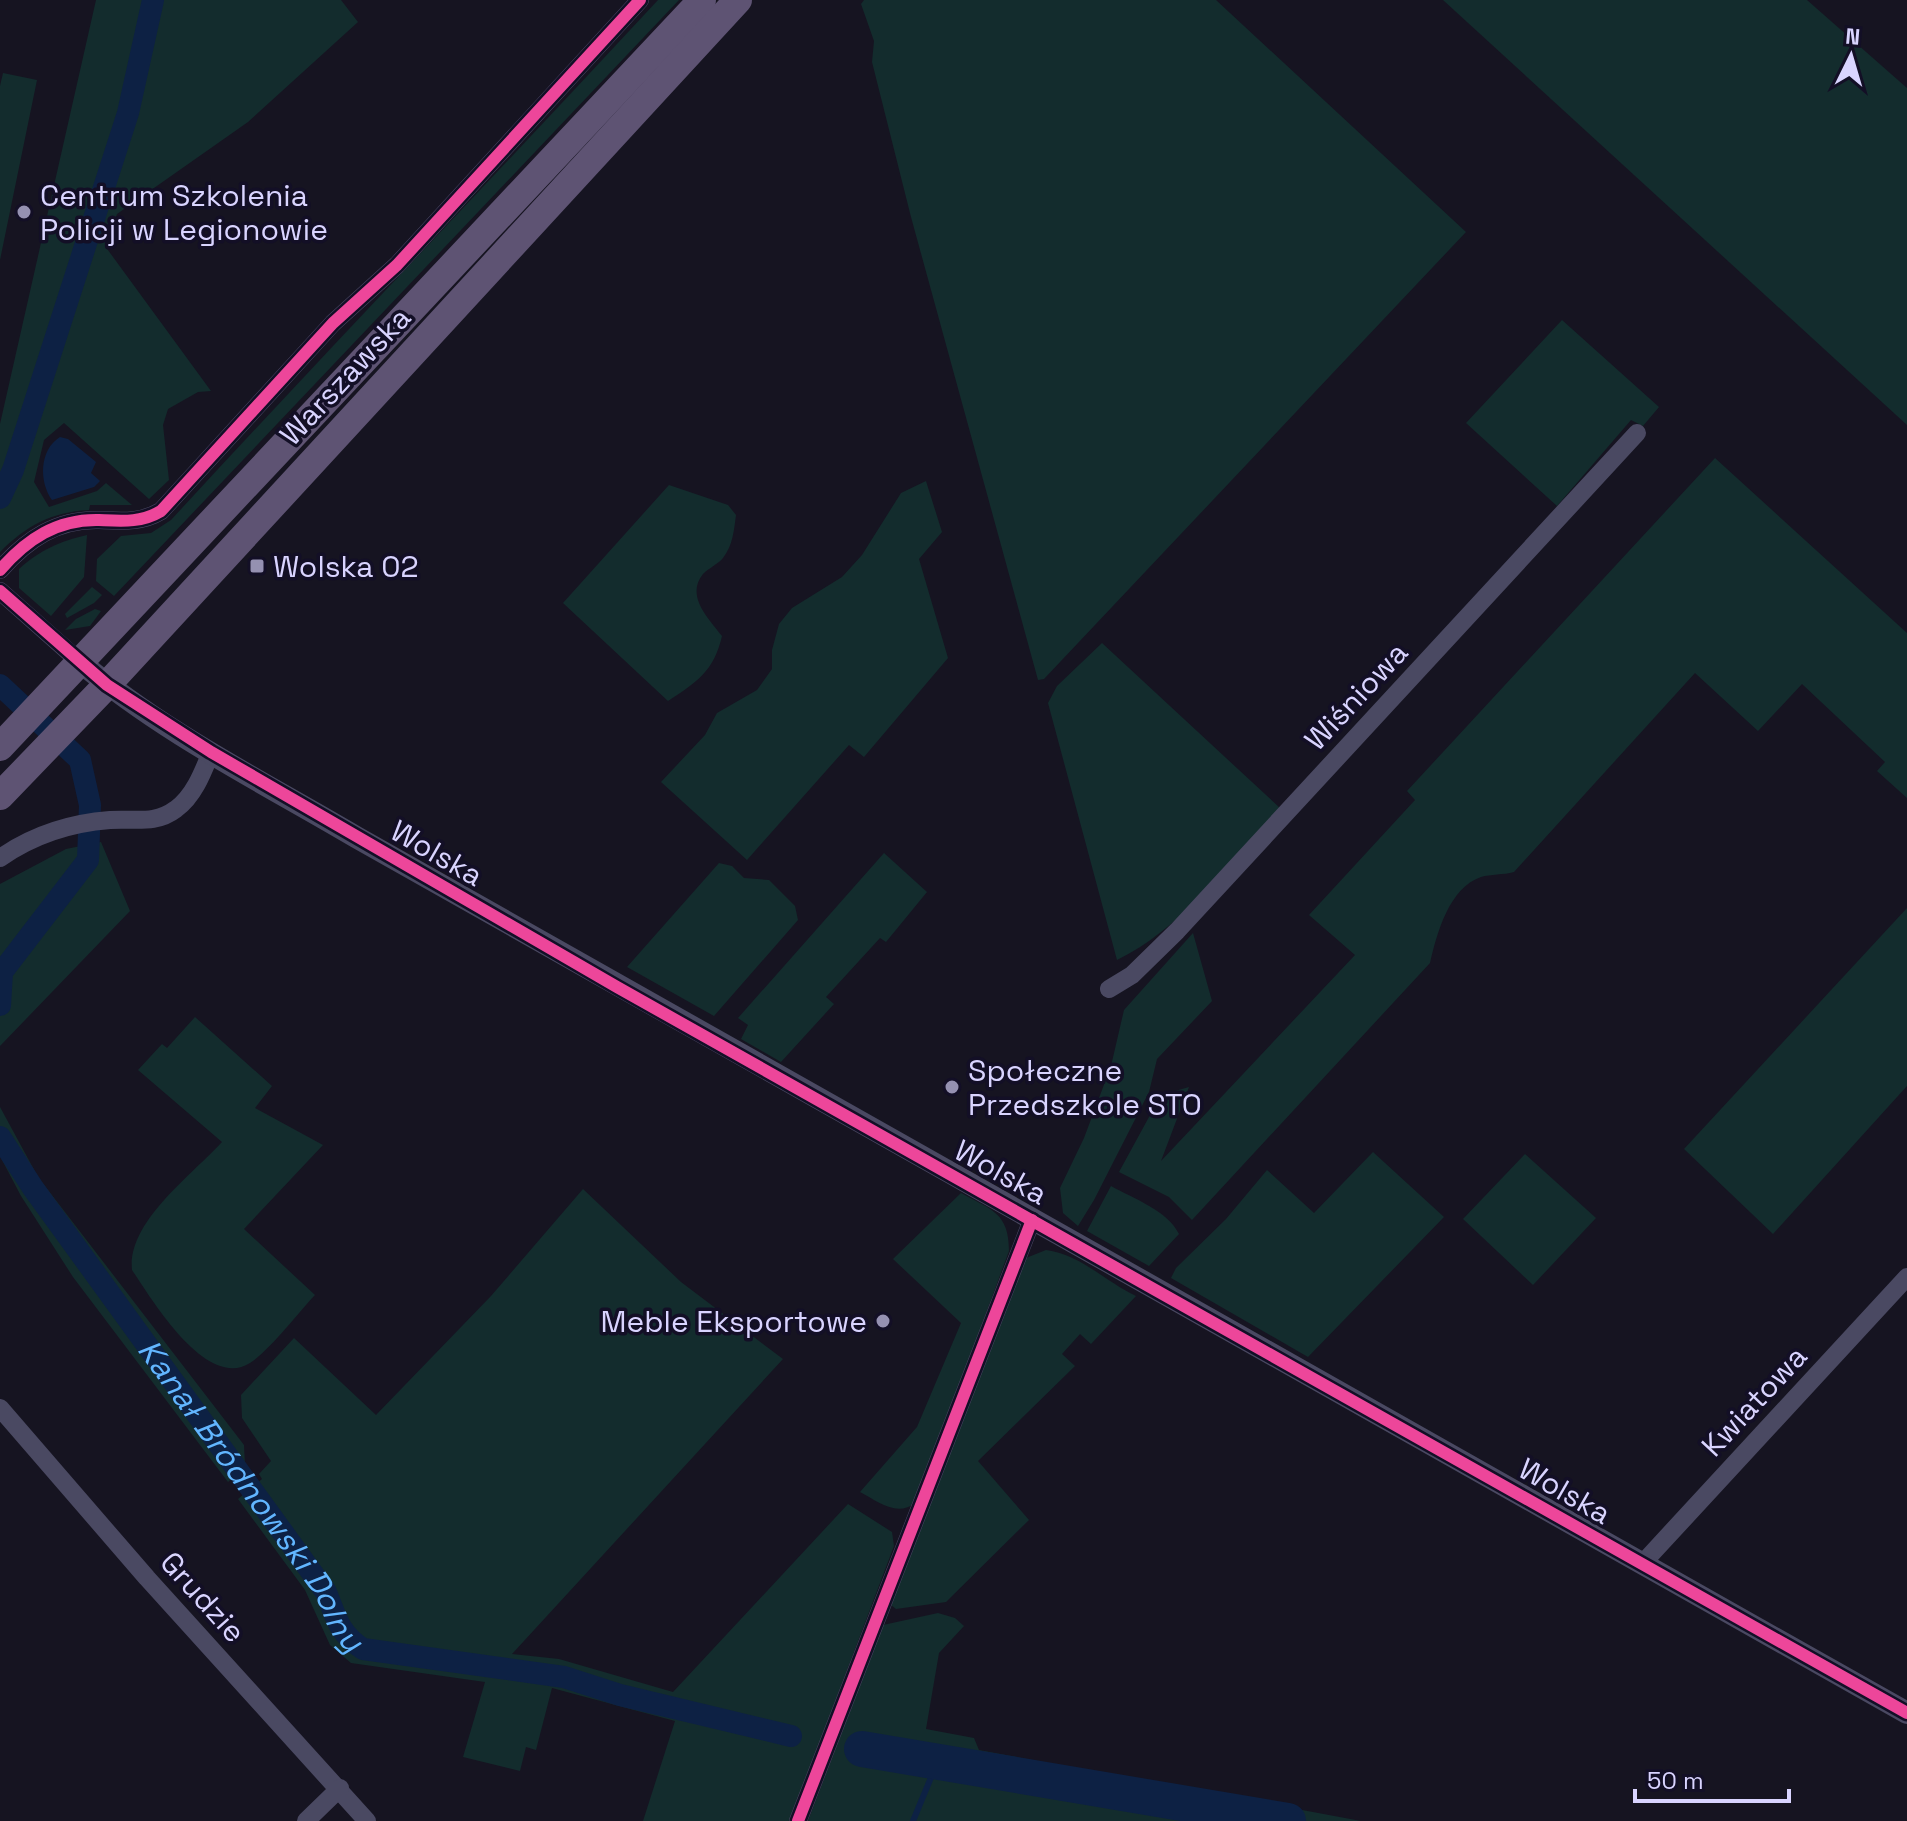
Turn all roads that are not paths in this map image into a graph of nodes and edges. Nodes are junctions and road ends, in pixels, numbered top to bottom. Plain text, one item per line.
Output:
1 (640, 0) edge
2 (702, 0) edge
3 (738, 0) edge
4 (1637, 433) dead end
5 (0, 570) edge
6 (0, 591) edge
7 (79, 661) junction
8 (107, 685) junction
9 (5, 741) edge
10 (211, 752) junction
11 (0, 796) edge
12 (0, 858) edge
13 (1109, 989) dead end
14 (1032, 1220) junction
15 (1907, 1277) edge
16 (0, 1408) edge
17 (1642, 1564) junction
18 (1907, 1713) edge
19 (340, 1788) junction
20 (306, 1821) edge
21 (367, 1821) edge
22 (798, 1821) edge

1 - 5 street
2 - 7 main road, Warszawska
3 - 8 main road, Warszawska
4 - 13 street, Wiśniowa
6 - 7 street
7 - 8 street, Wolska
7 - 9 main road, Warszawska
8 - 10 street, Wolska
8 - 11 main road, Warszawska
10 - 12 street
10 - 14 street, Wolska
14 - 17 street, Wolska
14 - 22 street
15 - 17 street, Kwiatowa
16 - 19 street, Grudzie
17 - 18 street, Wolska
19 - 20 street
19 - 21 street, Grudzie

